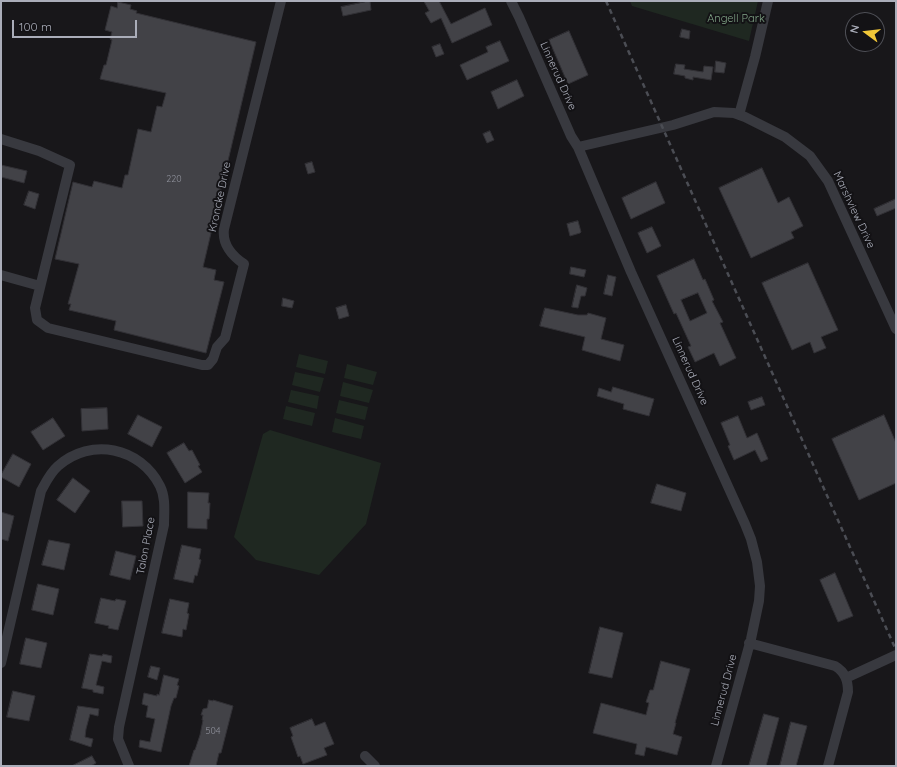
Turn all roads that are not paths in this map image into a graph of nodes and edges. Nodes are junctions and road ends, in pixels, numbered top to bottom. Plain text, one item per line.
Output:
1 (281, 1) edge
2 (511, 1) edge
3 (768, 1) edge
4 (739, 115) junction
5 (1, 139) edge
6 (578, 147) junction
7 (1, 275) edge
8 (40, 286) junction
9 (896, 329) edge
10 (750, 643) junction
11 (896, 655) edge
12 (1, 663) edge
13 (846, 678) junction
14 (365, 756) dead end
15 (129, 766) edge
16 (375, 766) edge
17 (716, 766) edge
18 (828, 766) edge

1 - 8 street, Kroncke Drive
2 - 6 street, Linnerud Drive
3 - 4 street
4 - 6 street, Marshview Drive
4 - 9 street, Marshview Drive
5 - 8 street, Kroncke Drive
6 - 10 street, Linnerud Drive
7 - 8 street
10 - 13 street
10 - 17 street, Linnerud Drive
11 - 13 street
12 - 15 street, Talon Place
13 - 18 street
14 - 16 street

